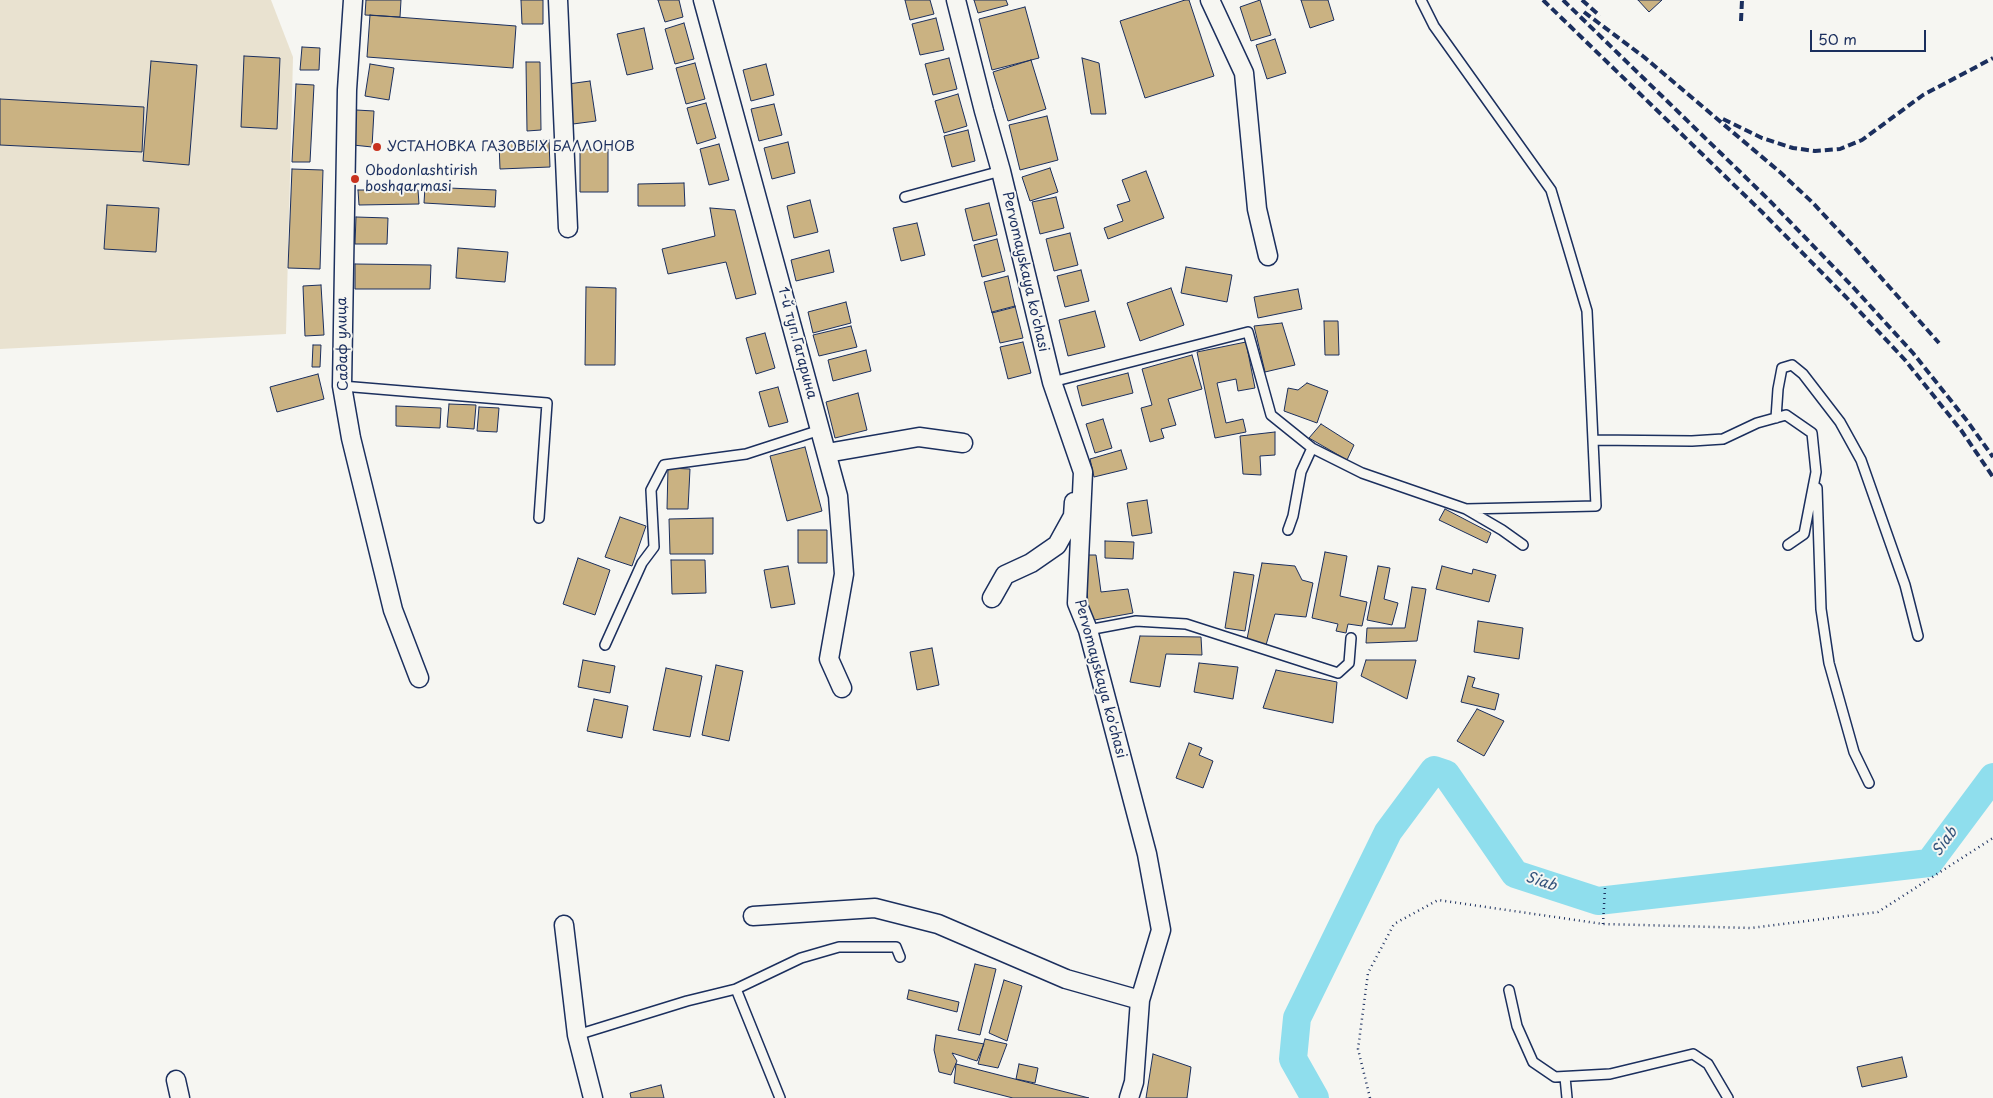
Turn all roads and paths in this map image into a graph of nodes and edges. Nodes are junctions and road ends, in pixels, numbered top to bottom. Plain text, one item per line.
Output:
1 (353, 0) edge
2 (558, 0) edge
3 (703, 0) edge
4 (956, 0) edge
5 (1210, 0) edge
6 (1421, 0) edge
7 (1001, 171) junction
8 (905, 197) dead end
9 (568, 228) dead end
10 (1268, 256) dead end
11 (1052, 382) junction
12 (342, 386) junction
13 (1776, 418) junction
14 (820, 430) junction
15 (1593, 440) junction
16 (963, 444) dead end
17 (1312, 448) junction
18 (827, 454) junction
19 (1816, 472) junction
20 (1466, 508) junction
21 (539, 518) dead end
22 (1288, 530) dead end
23 (1788, 545) dead end
24 (1523, 546) dead end
25 (992, 598) dead end
26 (1088, 630) junction
27 (1918, 636) dead end
28 (1352, 638) dead end
29 (605, 645) dead end
30 (419, 678) dead end
31 (842, 688) dead end
32 (1869, 783) dead end
33 (1993, 838) edge
34 (1605, 888) dead end
35 (753, 916) dead end
36 (1603, 924) junction
37 (564, 925) dead end
38 (900, 957) dead end
39 (736, 989) junction
40 (1509, 990) dead end
41 (1140, 1000) junction
42 (577, 1035) junction
43 (1565, 1076) junction
44 (176, 1080) dead end
45 (180, 1098) edge
46 (593, 1098) edge
47 (780, 1098) edge
48 (1129, 1098) edge
49 (1370, 1098) edge
50 (1567, 1098) edge
51 (1728, 1098) edge

1 - 12 street, Садаф улица
2 - 9 street
3 - 14 street, 1-й туп.Гагарина
4 - 7 street, Pervomayskaya ko'chasi
5 - 10 street
6 - 15 lane
7 - 8 lane
7 - 11 street, Pervomayskaya ko'chasi
11 - 17 lane
11 - 25 street
11 - 26 street, Pervomayskaya ko'chasi
12 - 21 lane
12 - 30 street, Садаф улица
13 - 15 lane
13 - 19 lane
13 - 27 lane
14 - 18 street, 1-й туп.Гагарина
14 - 29 lane
15 - 20 lane
16 - 18 street
17 - 20 lane
17 - 22 lane
18 - 31 street, 1-й туп.Гагарина
19 - 23 lane
19 - 32 lane
20 - 24 lane
26 - 28 lane
26 - 41 street, Pervomayskaya ko'chasi
33 - 36 path
34 - 36 path
35 - 41 street
36 - 49 path
37 - 42 street
38 - 39 lane
39 - 42 lane
39 - 47 lane
40 - 43 lane
41 - 48 street, Pervomayskaya ko'chasi
42 - 46 street
43 - 50 lane
43 - 51 lane
44 - 45 street

